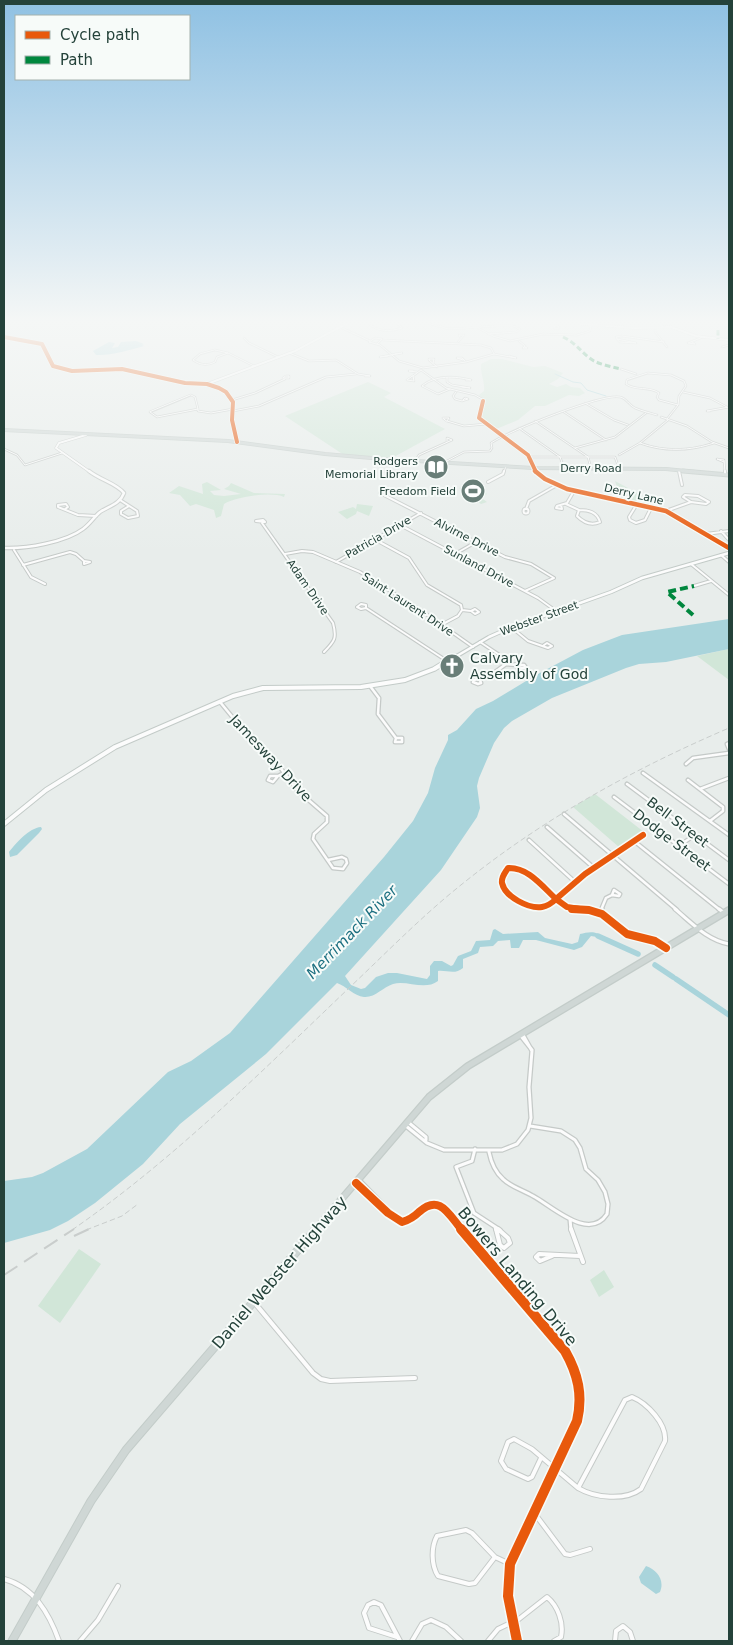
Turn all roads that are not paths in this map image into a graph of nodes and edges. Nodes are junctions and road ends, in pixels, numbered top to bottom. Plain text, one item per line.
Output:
1 (232, 400) edge
2 (178, 401) edge
3 (197, 401) edge
4 (271, 401) edge
5 (482, 401) edge
6 (592, 401) edge
7 (627, 401) edge
8 (662, 401) edge
9 (679, 401) edge
10 (715, 401) edge
11 (586, 403) junction
12 (679, 405) junction
13 (728, 407) edge
14 (198, 409) junction
15 (233, 410) junction
16 (710, 411) dead end
17 (563, 412) junction
18 (647, 412) junction
19 (657, 416) dead end
20 (661, 417) dead end
21 (668, 419) junction
22 (447, 421) dead end
23 (535, 421) junction
24 (486, 424) junction
25 (628, 425) junction
26 (519, 428) junction
27 (4, 430) edge
28 (78, 436) junction
29 (502, 436) junction
30 (606, 440) junction
31 (236, 441) junction
32 (446, 441) dead end
33 (640, 443) junction
34 (714, 443) junction
35 (575, 448) junction
36 (729, 448) edge
37 (4, 449) edge
38 (62, 453) junction
39 (619, 455) dead end
40 (530, 457) junction
41 (560, 457) junction
42 (588, 457) junction
43 (415, 461) junction
44 (445, 462) junction
45 (724, 462) dead end
46 (506, 466) junction
47 (533, 468) junction
48 (564, 468) junction
49 (591, 468) junction
50 (619, 468) junction
51 (679, 470) junction
52 (727, 475) edge
53 (488, 482) dead end
54 (682, 484) dead end
55 (557, 485) junction
56 (574, 490) junction
57 (380, 493) dead end
58 (120, 500) junction
59 (691, 502) junction
60 (566, 504) junction
61 (637, 504) junction
62 (561, 505) dead end
63 (129, 506) junction
64 (652, 508) junction
65 (65, 509) dead end
66 (526, 509) dead end
67 (579, 510) junction
68 (666, 511) junction
69 (421, 513) junction
70 (96, 516) junction
71 (262, 523) dead end
72 (400, 525) junction
73 (721, 531) junction
74 (729, 531) edge
75 (705, 534) junction
76 (374, 539) junction
77 (729, 540) edge
78 (476, 542) junction
79 (4, 548) edge
80 (729, 548) edge
81 (14, 550) junction
82 (729, 553) edge
83 (286, 554) junction
84 (455, 554) junction
85 (720, 555) junction
86 (84, 561) dead end
87 (336, 562) junction
88 (729, 562) edge
89 (691, 564) junction
90 (23, 565) junction
91 (712, 581) junction
92 (45, 584) dead end
93 (694, 586) dead end
94 (525, 591) junction
95 (729, 595) edge
96 (366, 608) dead end
97 (462, 610) junction
98 (471, 611) dead end
99 (556, 611) junction
100 (441, 625) junction
101 (511, 627) junction
102 (480, 642) junction
103 (544, 645) dead end
104 (473, 647) junction
105 (324, 652) dead end
106 (448, 662) junction
107 (506, 664) junction
108 (518, 665) dead end
109 (480, 680) dead end
110 (370, 686) junction
111 (220, 702) junction
112 (396, 738) dead end
113 (729, 743) edge
114 (729, 751) edge
115 (686, 764) dead end
116 (643, 772) dead end
117 (284, 773) junction
118 (278, 776) dead end
119 (729, 778) edge
120 (688, 780) dead end
121 (627, 784) dead end
122 (700, 789) junction
123 (614, 797) dead end
124 (564, 814) dead end
125 (710, 821) junction
126 (4, 824) edge
127 (547, 827) dead end
128 (643, 835) dead end
129 (694, 835) junction
130 (729, 835) edge
131 (529, 840) dead end
132 (634, 842) junction
133 (679, 846) junction
134 (613, 855) junction
135 (328, 860) junction
136 (729, 860) edge
137 (594, 868) junction
138 (575, 882) junction
139 (729, 884) edge
140 (612, 895) dead end
141 (556, 899) junction
142 (727, 912) edge
143 (600, 913) junction
144 (700, 928) junction
145 (729, 944) edge
146 (666, 948) junction
147 (521, 1035) junction
148 (407, 1124) junction
149 (530, 1126) junction
150 (474, 1149) junction
151 (490, 1152) junction
152 (357, 1182) junction
153 (570, 1219) junction
154 (495, 1227) junction
155 (552, 1256) dead end
156 (580, 1256) junction
157 (583, 1262) dead end
158 (253, 1301) junction
159 (415, 1378) dead end
160 (541, 1458) junction
161 (555, 1469) junction
162 (578, 1488) junction
163 (534, 1514) junction
164 (590, 1549) dead end
165 (495, 1557) junction
166 (510, 1564) junction
167 (4, 1579) edge
168 (118, 1586) dead end
169 (36, 1600) junction
170 (512, 1622) junction
171 (399, 1639) edge
172 (12, 1641) edge
173 (59, 1641) edge
174 (80, 1641) edge
175 (412, 1641) edge
176 (462, 1641) edge
177 (488, 1641) edge
178 (517, 1641) edge
179 (554, 1641) edge
180 (615, 1641) edge
181 (633, 1641) edge

1 - 15 street
2 - 14 street
3 - 14 street
4 - 15 street
5 - 24 street
6 - 11 street
7 - 18 street
8 - 12 street
9 - 12 street
10 - 13 street
11 - 17 street
11 - 25 street
12 - 21 street
13 - 16 street
14 - 15 street
15 - 31 street
17 - 23 street
17 - 30 street
18 - 19 street
18 - 25 street
20 - 21 street
21 - 33 street
21 - 34 street
22 - 24 street
23 - 26 street
23 - 35 street
24 - 29 street
25 - 30 street
26 - 29 street
26 - 41 street
27 - 28 main road, Derry Road
28 - 31 main road, Derry Road
28 - 38 street
29 - 40 street
29 - 44 street
30 - 35 street
31 - 43 main road, Derry Road
32 - 43 street
33 - 34 street
33 - 39 street
34 - 36 street
35 - 42 street
37 - 38 street
38 - 58 street
40 - 41 street
40 - 47 street
41 - 42 street
41 - 48 street
42 - 49 street
42 - 50 street
43 - 44 main road, Derry Road
44 - 46 main road, Derry Road
45 - 52 street
46 - 47 main road, Derry Road
46 - 53 street
47 - 48 main road, Derry Road
47 - 55 street, Derry Lane
48 - 49 main road, Derry Road
49 - 50 main road, Derry Road
50 - 51 main road, Derry Road
51 - 52 main road, Derry Road
51 - 54 street
55 - 56 street, Derry Lane
55 - 66 street
56 - 60 street
56 - 61 street, Derry Lane
57 - 69 street, Alvirne Drive
58 - 63 street
58 - 70 street
59 - 59 street
59 - 68 street
60 - 62 street
60 - 67 street
61 - 64 street, Derry Lane
61 - 64 street
63 - 63 street
64 - 68 street, Derry Lane
65 - 70 street
67 - 67 street
68 - 75 street, Derry Lane
69 - 72 street, Patricia Drive
69 - 78 street, Alvirne Drive
70 - 81 street
71 - 83 street, Adam Drive
72 - 76 street, Patricia Drive
72 - 84 street, Sunland Drive
73 - 74 street
73 - 75 street
73 - 77 street
75 - 80 street, Derry Lane
76 - 87 street, Patricia Drive
76 - 97 street
78 - 84 street
78 - 94 street, Alvirne Drive
79 - 81 street
81 - 90 street
82 - 85 main road, Webster Street
83 - 87 street, Saint Laurent Drive
83 - 105 street, Adam Drive
84 - 94 street, Sunland Drive
85 - 88 street
85 - 89 main road, Webster Street
86 - 90 street
87 - 100 street, Saint Laurent Drive
89 - 91 street
89 - 99 main road, Webster Street
90 - 92 street
91 - 93 street
91 - 95 street
94 - 99 street, Sunland Drive
96 - 106 street
97 - 98 street
97 - 100 street
99 - 101 main road, Webster Street
100 - 104 street, Saint Laurent Drive
101 - 102 main road, Webster Street
101 - 103 street
102 - 104 main road, Webster Street
102 - 107 street
104 - 106 main road, Webster Street
106 - 110 main road, Webster Street
107 - 108 street
107 - 109 street
110 - 111 main road, Webster Street
110 - 112 street
111 - 117 street, Jamesway Drive
111 - 126 main road, Webster Street
113 - 114 street
114 - 115 street
116 - 125 street
117 - 118 street
117 - 135 street, Jamesway Drive
119 - 122 street
120 - 122 street
121 - 129 street, Bell Street
122 - 125 street
123 - 133 street, Dodge Street
124 - 134 street
125 - 130 street
127 - 137 street
128 - 132 street
129 - 133 street
129 - 136 street, Bell Street
131 - 138 street
132 - 134 street
132 - 142 street
133 - 139 street, Dodge Street
134 - 137 street
134 - 144 street
135 - 135 street
137 - 138 street
138 - 141 street
140 - 143 street
141 - 141 street
141 - 143 street
142 - 144 main road, Daniel Webster Highway
143 - 146 street
144 - 145 street
144 - 146 main road, Daniel Webster Highway
146 - 147 main road, Daniel Webster Highway
147 - 148 main road, Daniel Webster Highway
147 - 149 street
148 - 150 street
148 - 152 main road, Daniel Webster Highway
149 - 151 street
149 - 153 street
150 - 151 street
150 - 154 street
151 - 153 street
152 - 158 main road, Daniel Webster Highway
152 - 161 street, Bowers Landing Drive
153 - 156 street
154 - 154 street
155 - 156 street
156 - 157 street
158 - 159 street
158 - 169 main road, Daniel Webster Highway
160 - 160 street
160 - 161 street
161 - 162 street
161 - 163 street, Bowers Landing Drive
162 - 162 street
163 - 164 street
163 - 166 street, Bowers Landing Drive
165 - 165 street
165 - 166 street
166 - 170 street, Bowers Landing Drive
167 - 169 street
168 - 174 street
169 - 172 main road, Daniel Webster Highway
169 - 173 street
170 - 177 street
170 - 178 street, Bowers Landing Drive
170 - 179 street
171 - 171 street
175 - 176 street
180 - 181 street

